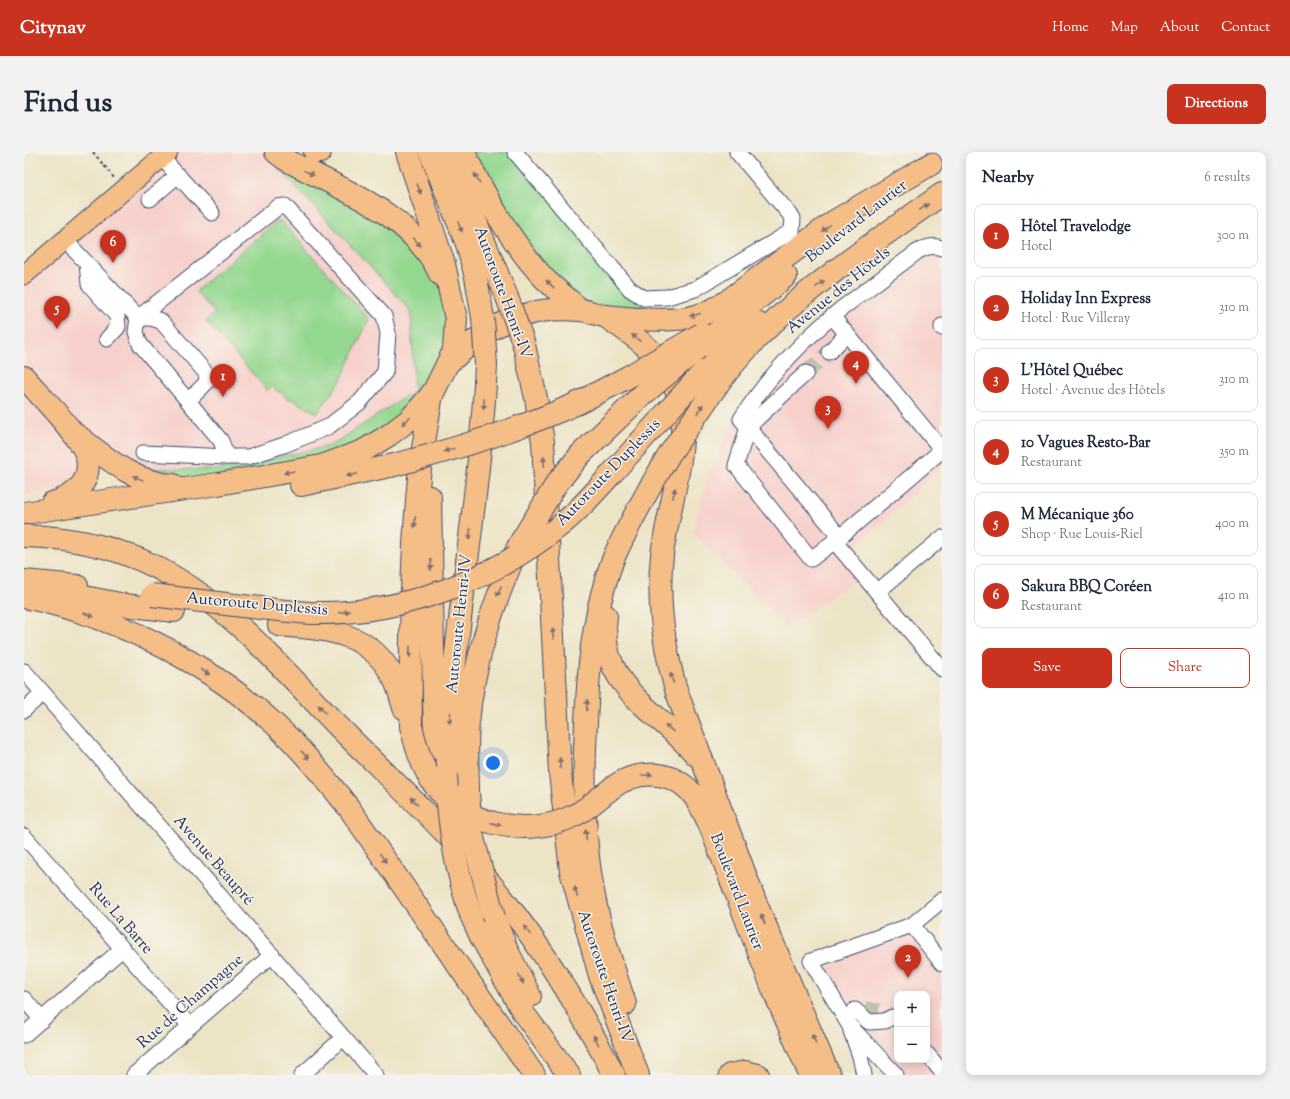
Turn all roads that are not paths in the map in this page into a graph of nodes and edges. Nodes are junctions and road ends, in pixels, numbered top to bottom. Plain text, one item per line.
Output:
1 (276, 152) edge
2 (315, 152) edge
3 (320, 152) edge
4 (407, 152) edge
5 (430, 152) edge
6 (447, 152) edge
7 (464, 152) edge
8 (515, 152) edge
9 (737, 152) edge
10 (165, 155) edge
11 (936, 159) edge
12 (144, 172) junction
13 (178, 175) junction
14 (942, 194) edge
15 (212, 213) dead end
16 (65, 240) junction
17 (942, 248) edge
18 (87, 264) junction
19 (24, 275) edge
20 (451, 296) junction
21 (789, 308) joint
22 (580, 310) junction
23 (605, 316) junction
24 (832, 316) junction
25 (138, 318) junction
26 (847, 334) junction
27 (703, 338) junction
28 (107, 339) dead end
29 (829, 352) tunnel mouth
30 (447, 364) junction
31 (806, 373) tunnel mouth
32 (24, 377) edge
33 (711, 377) junction
34 (432, 392) junction
35 (188, 401) junction
36 (745, 423) junction
37 (427, 428) junction
38 (72, 432) junction
39 (143, 453) dead end
40 (228, 457) junction
41 (218, 484) junction
42 (24, 512) edge
43 (24, 518) edge
44 (628, 530) junction
45 (24, 536) edge
46 (942, 538) edge
47 (837, 539) junction
48 (24, 581) edge
49 (24, 586) edge
50 (877, 592) junction
51 (24, 598) edge
52 (942, 669) edge
53 (24, 671) edge
54 (43, 693) junction
55 (24, 710) edge
56 (411, 726) junction
57 (441, 767) junction
58 (715, 794) junction
59 (24, 836) edge
60 (942, 900) edge
61 (912, 925) junction
62 (122, 949) junction
63 (272, 956) junction
64 (942, 963) edge
65 (773, 989) junction
66 (24, 999) edge
67 (869, 1015) edge
68 (42, 1020) junction
69 (190, 1026) junction
70 (24, 1035) edge
71 (343, 1038) junction
72 (930, 1058) edge
73 (942, 1072) edge
74 (134, 1075) edge
75 (302, 1075) edge
76 (376, 1075) edge
77 (534, 1075) edge
78 (570, 1075) edge
79 (583, 1075) edge
80 (614, 1075) edge
81 (638, 1075) edge
82 (650, 1075) edge
83 (730, 1075) edge
84 (758, 1075) edge
85 (793, 1075) edge
86 (810, 1075) edge
87 (830, 1075) edge
88 (864, 1075) edge
89 (896, 1075) edge

1 -> 20 highway
2 - 3 highway
4 -> 20 highway
5 -> 57 highway, Autoroute Henri-IV, bridge
81 -> 6 highway, Autoroute Henri-IV, bridge
22 -> 7 highway
8 - 9 street
10 - 12 main road
10 - 13 street
11 -> 23 highway
11 - 27 highway, Boulevard Laurier
12 - 13 street
12 - 16 main road
13 - 15 street
21 -> 14 highway, Boulevard Laurier
16 - 18 street
16 - 19 main road
17 - 24 street, Avenue des Hôtels
18 - 25 street
18 - 28 street
20 - 30 highway
21 - 33 highway, Autoroute Duplessis
22 - 23 highway
22 - 30 highway
58 -> 23 highway
24 - 26 street
24 - 36 street, Avenue des Hôtels
25 - 35 street
25 - 35 street
25 - 40 street
26 - 29 street
26 - 47 street
27 -> 43 highway, bridge
27 -> 79 highway, bridge
30 - 34 highway
31 - 36 street
32 - 38 highway
44 -> 33 highway, bridge
48 -> 33 highway, Autoroute Duplessis, bridge
34 - 37 highway
34 -> 41 highway
35 - 40 street
36 - 47 street
36 - 47 street
37 -> 56 highway
37 -> 57 highway
41 -> 38 highway
38 - 42 highway
39 - 40 street
41 - 42 highway
58 -> 44 highway
82 -> 44 highway
80 -> 45 highway
46 - 50 street
47 - 50 street
49 - 56 highway
50 - 52 street
51 -> 77 highway
53 - 54 street, Avenue Beaupré
54 - 55 street
54 - 63 street, Avenue Beaupré
56 -> 65 highway, Boulevard Laurier, bridge
57 - 78 highway, Autoroute Henri-IV, bridge
87 -> 58 highway, Boulevard Laurier
59 - 62 street, Rue La Barre
60 - 61 street
61 - 64 street
61 - 67 street
62 - 68 street
62 - 69 street, Rue La Barre
63 - 69 street, Rue de Champagne
63 - 71 street, Avenue Beaupré
65 - 85 highway
65 - 86 highway, Boulevard Laurier
66 - 68 street
67 - 88 street
67 - 89 street
68 - 70 street
69 - 74 street, Rue de Champagne
71 - 75 street
71 - 76 street, Avenue Beaupré
72 - 73 street
83 - 84 highway

